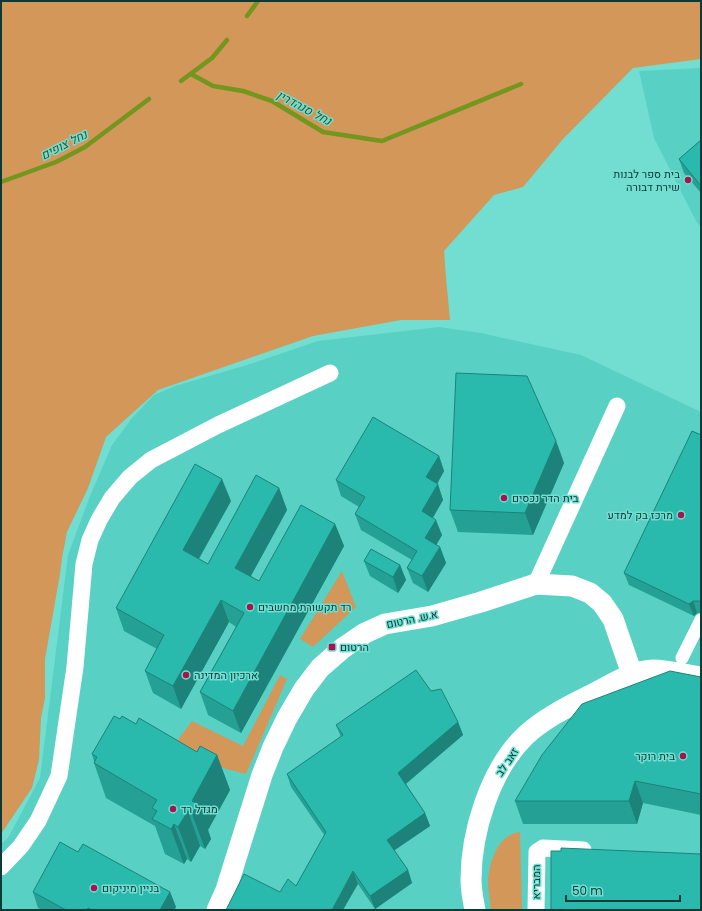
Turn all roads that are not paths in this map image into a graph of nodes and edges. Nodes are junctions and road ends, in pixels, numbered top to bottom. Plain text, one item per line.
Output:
1 (330, 373) dead end
2 (617, 406) dead end
3 (536, 584) junction
4 (701, 620) edge
5 (682, 658) dead end
6 (632, 674) junction
7 (701, 677) edge
8 (598, 850) edge
9 (1, 868) edge
10 (217, 910) edge
11 (475, 910) edge
12 (536, 910) edge

1 - 9 street
2 - 3 street
3 - 6 street, א.ש. הרטום
3 - 10 street, א.ש. הרטום
4 - 5 street
6 - 7 street
6 - 11 street, זאב לב
8 - 12 street, המבריא

